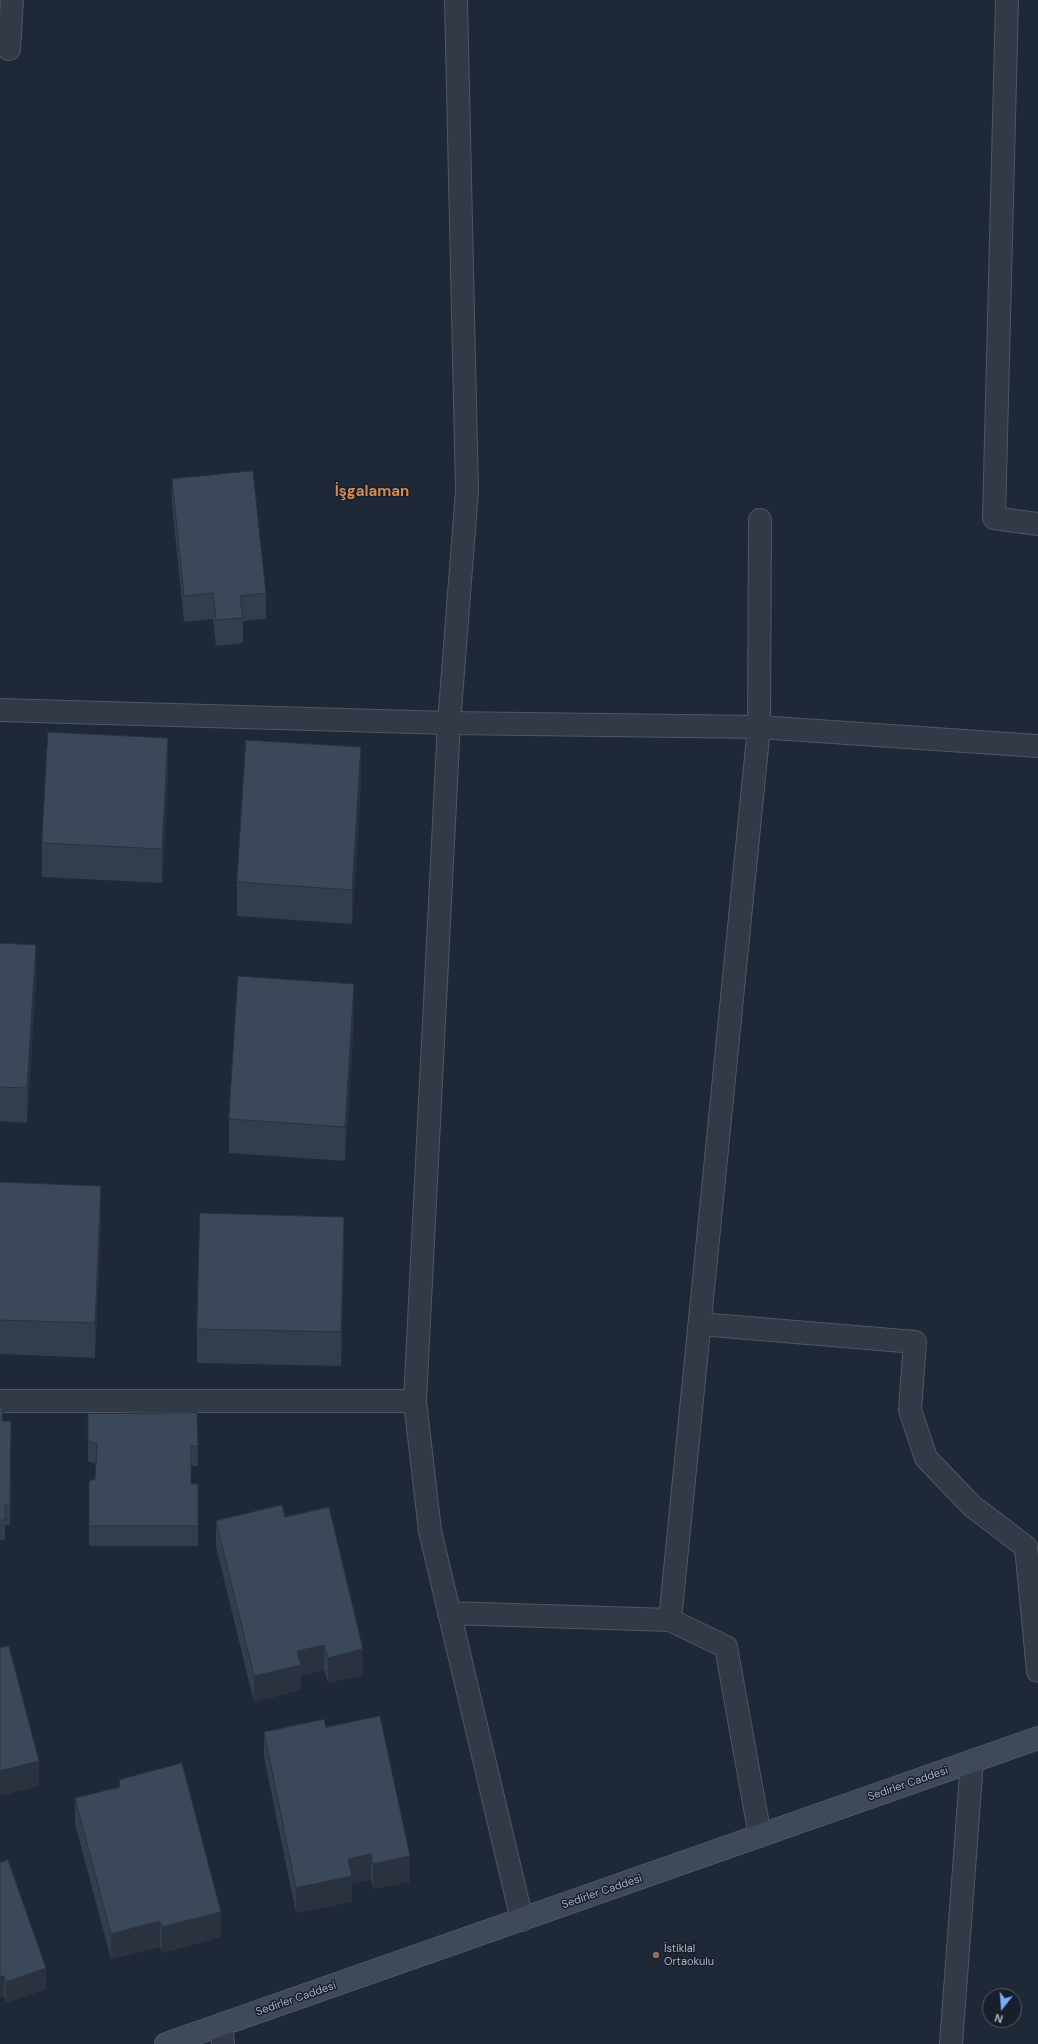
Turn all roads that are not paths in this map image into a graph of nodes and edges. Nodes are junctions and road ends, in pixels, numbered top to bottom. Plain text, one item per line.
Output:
1 (12, 0) edge
2 (456, 0) edge
3 (1007, 0) edge
4 (9, 49) dead end
5 (760, 520) dead end
6 (1038, 524) edge
7 (0, 710) edge
8 (449, 723) junction
9 (759, 727) junction
10 (1038, 746) edge
11 (700, 1324) junction
12 (0, 1400) edge
13 (415, 1402) junction
14 (449, 1613) junction
15 (670, 1620) junction
16 (1038, 1671) edge
17 (1038, 1738) edge
18 (972, 1762) junction
19 (760, 1836) junction
20 (522, 1920) junction
21 (222, 2034) edge
22 (166, 2044) edge
23 (951, 2044) edge

1 - 4 street
2 - 8 street
3 - 6 street
5 - 9 street
7 - 8 street
8 - 9 street
8 - 13 street
9 - 10 street
9 - 11 street
11 - 15 street
11 - 16 street
12 - 13 street
13 - 14 street
14 - 15 street
14 - 20 street
15 - 19 street
17 - 18 street, Sedirler Caddesi
18 - 19 street, Sedirler Caddesi
18 - 23 street
19 - 20 street, Sedirler Caddesi
20 - 21 street, Sedirler Caddesi
21 - 22 street, Sedirler Caddesi

